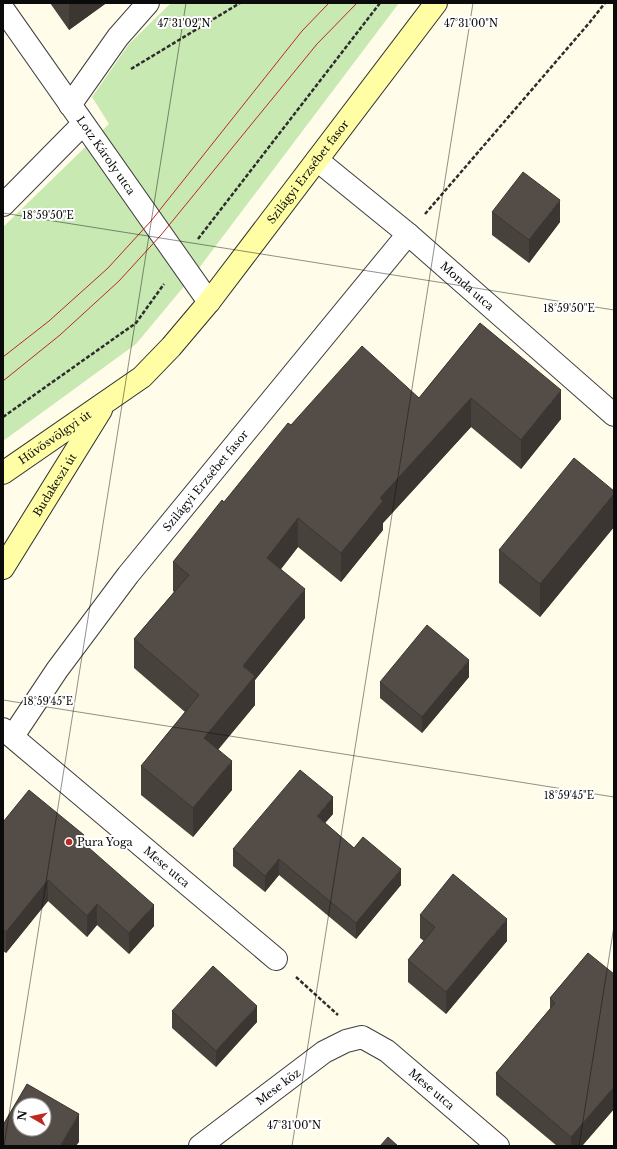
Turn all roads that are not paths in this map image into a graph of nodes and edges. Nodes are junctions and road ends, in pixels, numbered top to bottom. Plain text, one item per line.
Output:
1 (148, 3) edge
2 (436, 3) edge
3 (3, 9) edge
4 (70, 105) junction
5 (83, 124) junction
6 (317, 160) junction
7 (3, 205) edge
8 (408, 234) junction
9 (208, 302) junction
10 (106, 402) junction
11 (614, 415) edge
12 (3, 473) edge
13 (3, 568) edge
14 (8, 732) edge
15 (276, 959) road end
16 (362, 1037) joint
17 (200, 1146) edge
18 (498, 1146) edge

1 - 4 street
2 - 6 main road, Szilágyi Erzsébet fasor
3 - 4 street, Lotz Károly utca
4 - 5 street, Lotz Károly utca
5 - 7 street
5 - 9 street, Lotz Károly utca
6 - 8 street, Monda utca
6 - 9 main road, Szilágyi Erzsébet fasor
8 - 11 street, Monda utca
8 - 14 street, Szilágyi Erzsébet fasor
9 - 10 main road, Szilágyi Erzsébet fasor
10 - 12 main road, Hűvösvölgyi út
10 - 13 main road, Budakeszi út
14 - 15 street, Mese utca
16 - 17 street, Mese köz
16 - 18 street, Mese utca

